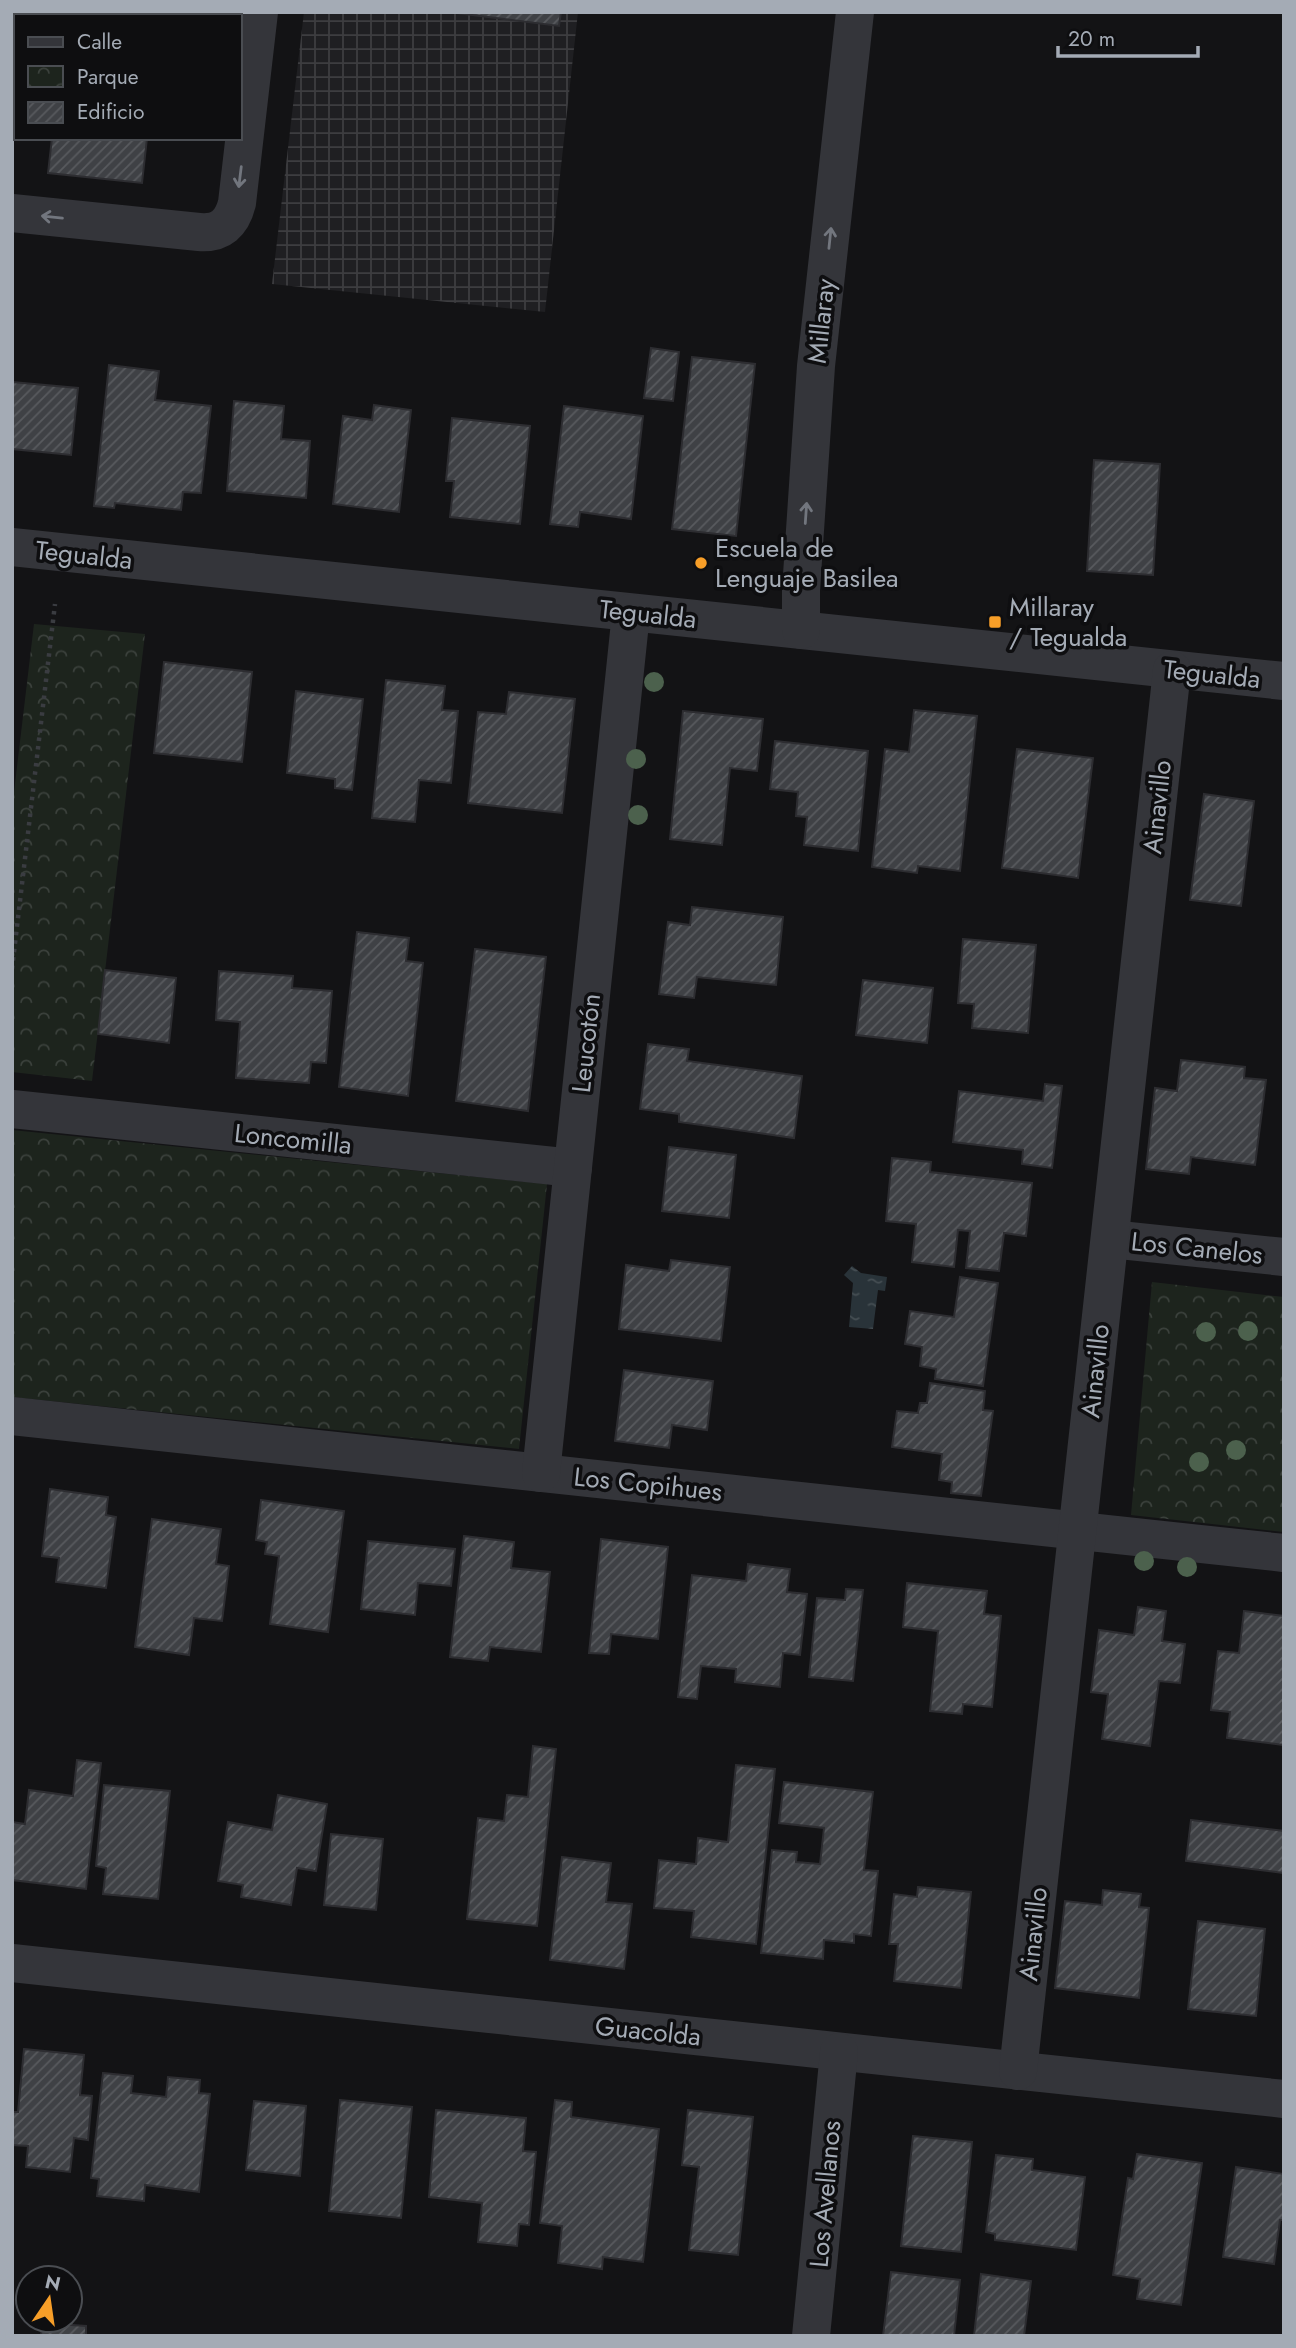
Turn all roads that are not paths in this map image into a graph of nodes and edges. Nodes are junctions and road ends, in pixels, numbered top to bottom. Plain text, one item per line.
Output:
1 (259, 12) edge
2 (855, 12) edge
3 (12, 213) edge
4 (12, 547) edge
5 (631, 613) junction
6 (801, 630) junction
7 (1171, 670) junction
8 (1284, 681) edge
9 (12, 1109) edge
10 (573, 1168) junction
11 (1110, 1239) junction
12 (1284, 1257) edge
13 (12, 1416) edge
14 (541, 1473) junction
15 (1077, 1531) junction
16 (1284, 1553) edge
17 (12, 1963) edge
18 (839, 2052) junction
19 (1018, 2071) junction
20 (1284, 2099) edge
21 (811, 2336) edge

1 -> 3 street
6 -> 2 street, Millaray
4 - 5 street, Tegualda
5 - 6 street, Tegualda
5 - 10 street, Leucotón
6 - 7 street, Tegualda
7 - 8 street, Tegualda
7 - 11 street, Ainavillo
9 - 10 street, Loncomilla
10 - 14 street, Leucotón
11 - 12 street, Los Canelos
11 - 15 street, Ainavillo
13 - 14 street, Los Copihues
14 - 15 street, Los Copihues
15 - 16 street, Los Copihues
15 - 19 street, Ainavillo
17 - 18 street, Guacolda
18 - 19 street, Guacolda
18 - 21 street, Los Avellanos
19 - 20 street, Guacolda

